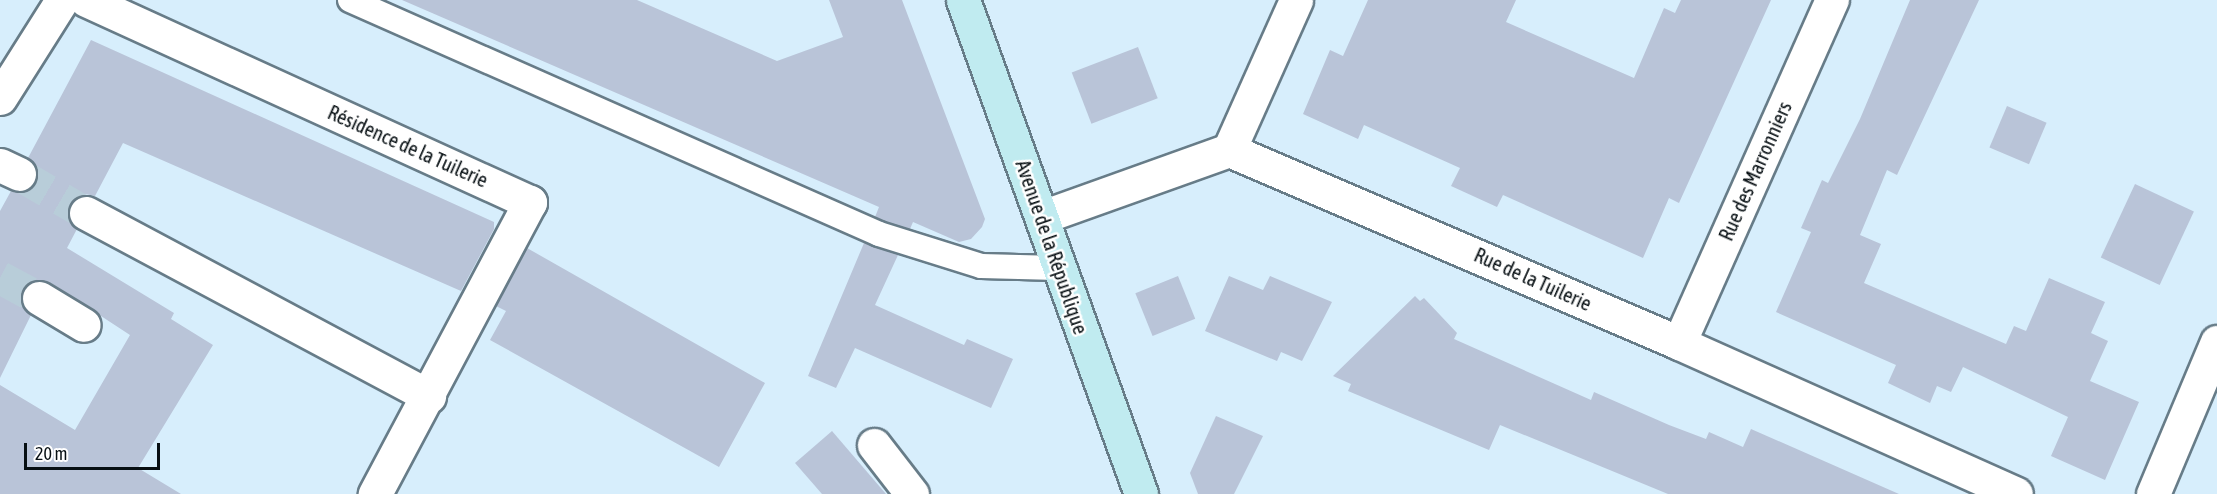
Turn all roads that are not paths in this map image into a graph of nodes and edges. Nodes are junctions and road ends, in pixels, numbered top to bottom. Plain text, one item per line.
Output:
1 (63, 0) edge
2 (86, 0) edge
3 (350, 0) edge
4 (963, 0) edge
5 (1296, 0) edge
6 (1832, 0) edge
7 (0, 98) edge
8 (1229, 150) junction
9 (86, 213) tunnel mouth
10 (1042, 217) junction
11 (1057, 267) junction
12 (39, 298) tunnel mouth
13 (84, 325) dead end
14 (2217, 342) edge
15 (1679, 343) junction
16 (429, 396) junction
17 (874, 445) dead end
18 (375, 494) edge
19 (912, 494) edge
20 (1141, 494) edge
21 (2016, 494) edge
22 (2152, 494) edge

1 - 7 street
2 - 16 street, Résidence de la Tuilerie
3 - 11 lane
4 - 10 street, Avenue de la République
5 - 8 street
6 - 15 street, Rue des Marronniers
8 - 10 street
8 - 15 street, Rue de la Tuilerie
9 - 16 street
10 - 11 street, Avenue de la République
11 - 20 street, Avenue de la République
12 - 13 street
14 - 22 street
15 - 21 street, Rue de la Tuilerie
16 - 18 street, Résidence de la Tuilerie
17 - 19 street

